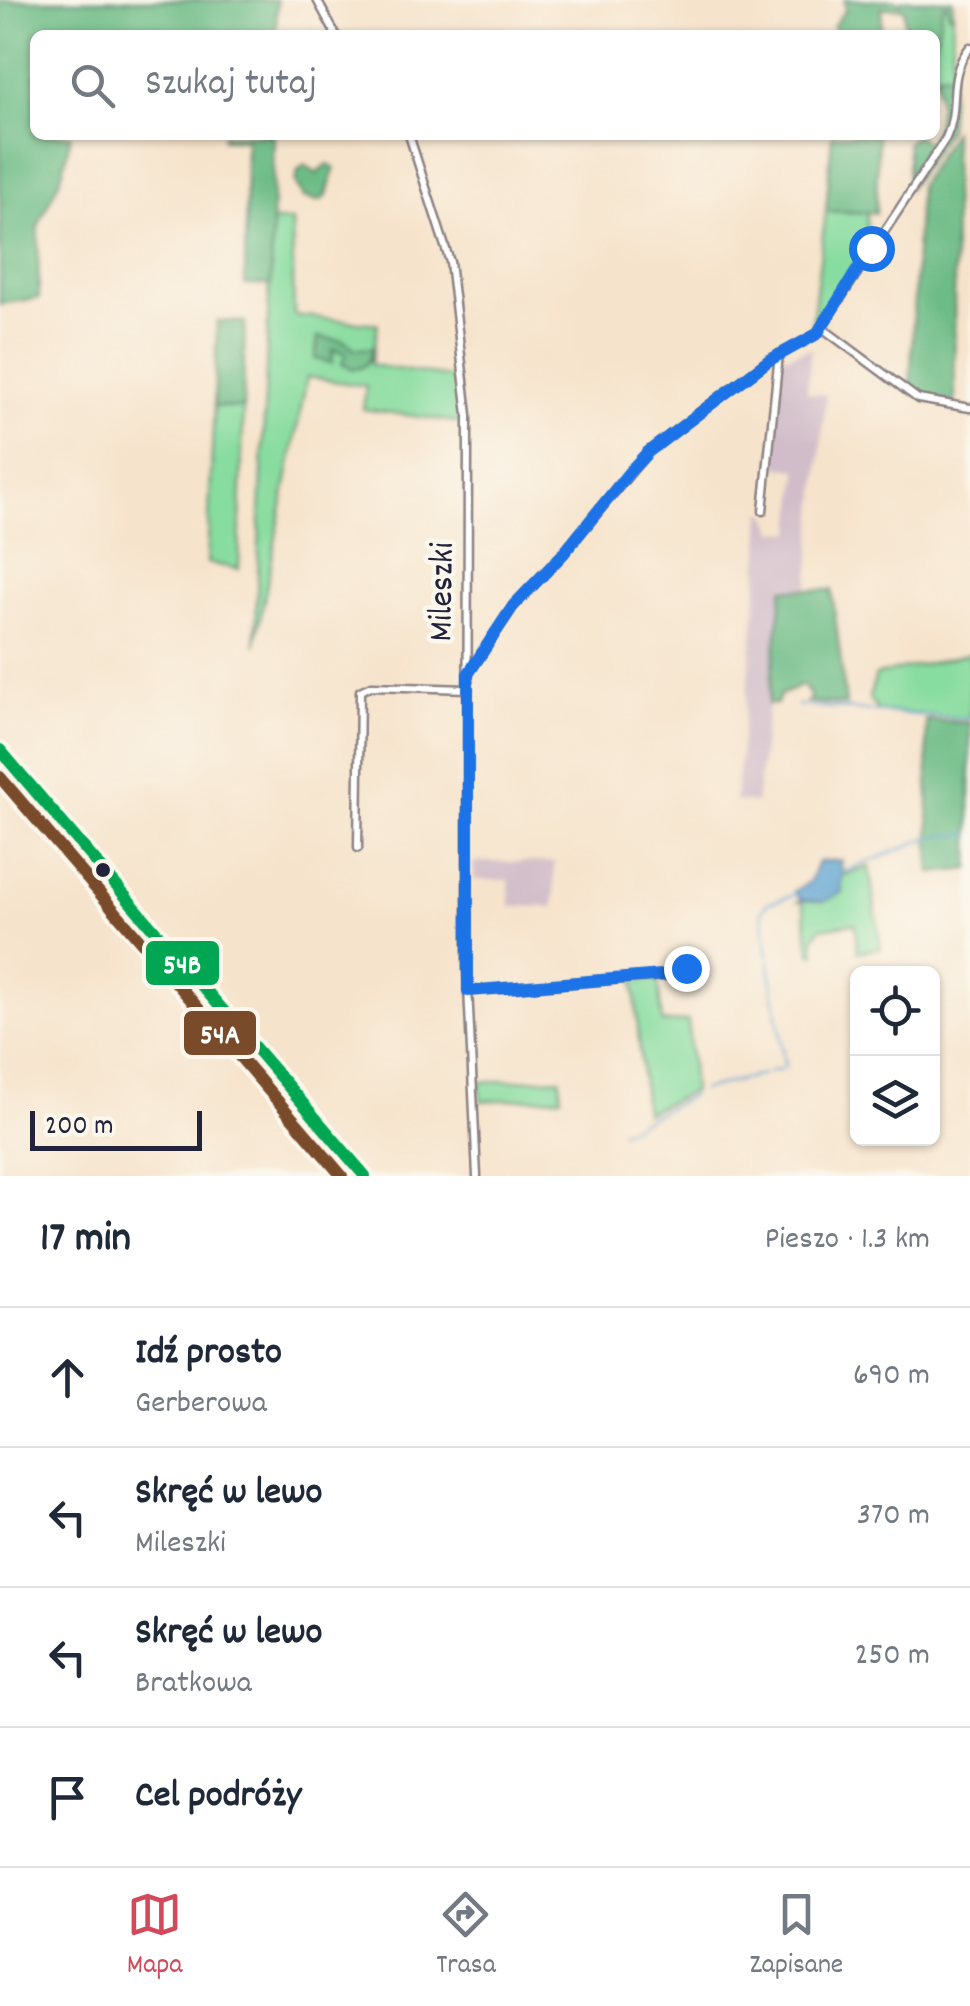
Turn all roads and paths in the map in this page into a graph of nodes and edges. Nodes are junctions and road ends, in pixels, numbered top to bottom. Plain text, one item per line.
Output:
1 (317, 0) edge
2 (333, 30) edge
3 (970, 47) edge
4 (411, 140) edge
5 (821, 327) junction
6 (780, 353) junction
7 (970, 408) edge
8 (763, 511) dead end
9 (468, 674) junction
10 (468, 689) junction
11 (0, 750) edge
12 (358, 848) dead end
13 (686, 968) dead end
14 (468, 991) junction
15 (365, 1176) edge
16 (478, 1176) edge

1 - 2 street
3 - 5 street
4 - 9 street, Mileszki
5 - 6 street
5 - 7 street
6 - 8 street
6 - 9 street
9 - 10 street, Mileszki
10 - 12 street
10 - 14 street, Mileszki
11 - 15 street
13 - 14 street
14 - 16 street, Mileszki

